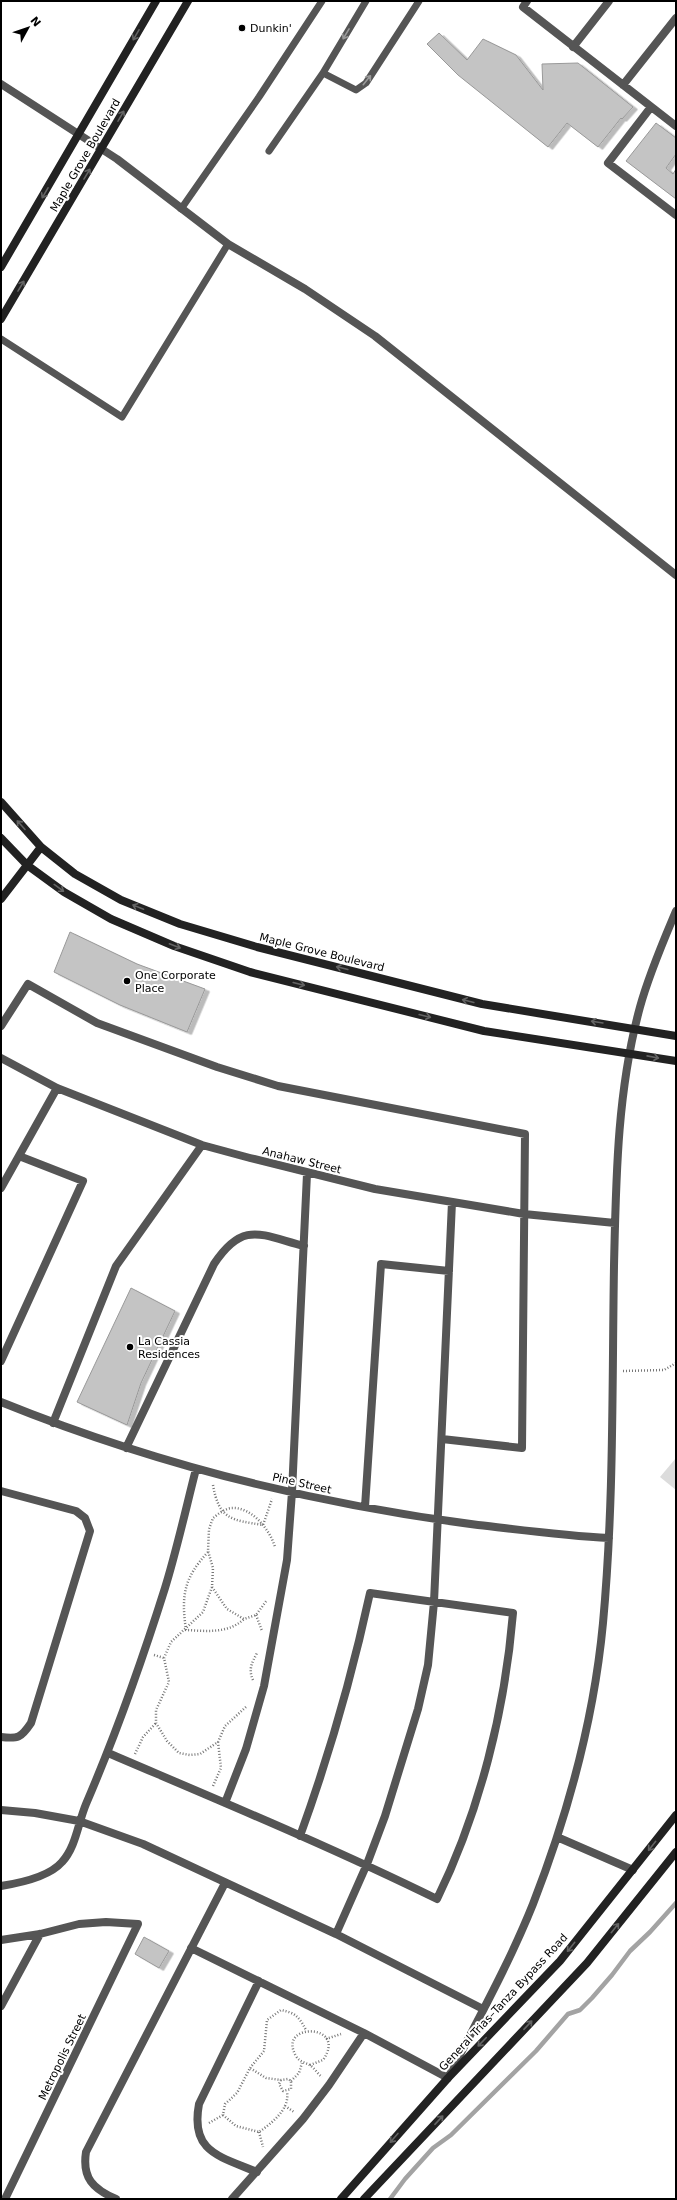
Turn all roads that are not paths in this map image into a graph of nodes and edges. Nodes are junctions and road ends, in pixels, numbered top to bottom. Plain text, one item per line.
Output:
1 (156, 1) edge
2 (188, 1) edge
3 (322, 1) edge
4 (366, 1) edge
5 (418, 1) edge
6 (527, 1) edge
7 (609, 1) edge
8 (676, 18) edge
9 (573, 47) junction
10 (322, 73) junction
11 (1, 84) edge
12 (623, 85) junction
13 (651, 107) junction
14 (676, 115) edge
15 (673, 124) edge
16 (79, 135) junction
17 (101, 150) junction
18 (269, 151) dead end
19 (181, 210) junction
20 (676, 215) edge
21 (228, 244) junction
22 (1, 268) edge
23 (1, 319) edge
24 (1, 339) edge
25 (676, 575) edge
26 (1, 802) edge
27 (1, 838) edge
28 (41, 847) junction
29 (27, 865) junction
30 (1, 899) edge
31 (676, 911) edge
32 (1, 1026) edge
33 (635, 1028) junction
34 (676, 1036) edge
35 (630, 1053) junction
36 (1, 1058) edge
37 (676, 1061) edge
38 (57, 1088) junction
39 (202, 1146) junction
40 (19, 1156) junction
41 (307, 1174) junction
42 (1, 1188) edge
43 (452, 1202) junction
44 (524, 1214) junction
45 (615, 1223) junction
46 (304, 1246) junction
47 (448, 1271) junction
48 (1, 1361) edge
49 (1, 1402) edge
50 (53, 1423) junction
51 (442, 1439) junction
52 (126, 1448) junction
53 (196, 1469) junction
54 (1, 1491) edge
55 (292, 1492) junction
56 (365, 1507) junction
57 (438, 1520) junction
58 (609, 1538) junction
59 (434, 1602) junction
60 (1, 1737) edge
61 (108, 1753) junction
62 (225, 1803) junction
63 (1, 1810) edge
64 (676, 1815) edge
65 (79, 1821) junction
66 (300, 1836) junction
67 (557, 1837) junction
68 (676, 1852) edge
69 (367, 1864) junction
70 (633, 1870) junction
71 (225, 1883) junction
72 (1, 1886) edge
73 (40, 1934) junction
74 (336, 1934) junction
75 (1, 1940) edge
76 (191, 1948) junction
77 (260, 1981) junction
78 (1, 2006) edge
79 (483, 2009) junction
80 (364, 2033) junction
81 (448, 2078) junction
82 (256, 2172) junction
83 (5, 2199) edge
84 (116, 2199) edge
85 (232, 2199) edge
86 (341, 2199) edge
87 (364, 2199) edge

1 -> 16 street, Maple Grove Boulevard
17 -> 2 street, Maple Grove Boulevard
3 - 19 lane
4 -> 10 lane
10 -> 5 lane
6 - 9 street
7 - 9 street
8 - 12 street
9 - 12 street
10 - 18 lane
11 - 16 street
12 - 13 street
13 - 15 street
13 - 20 street
14 - 15 street
16 - 17 street
16 -> 22 street, Maple Grove Boulevard
17 - 19 street
23 -> 17 street, Maple Grove Boulevard
19 - 21 street
21 - 24 lane
21 - 25 street
28 -> 26 street, Maple Grove Boulevard
27 - 29 street
28 - 29 street
33 -> 28 street, Maple Grove Boulevard
29 - 30 street
29 -> 35 street
31 - 33 street
32 - 44 street
33 - 34 street, Maple Grove Boulevard
33 - 35 street
35 -> 37 street
35 - 45 street
36 - 38 street, Anahaw Street
38 - 39 street, Anahaw Street
38 - 40 street
39 - 41 street, Anahaw Street
39 - 50 street
40 - 42 street
40 - 48 street
41 - 43 street, Anahaw Street
41 - 46 street
43 - 44 street, Anahaw Street
43 - 47 street
44 - 45 street, Anahaw Street
44 - 51 street
45 - 58 street
46 - 52 street
46 - 55 street
47 - 51 street
47 - 56 street
49 - 50 street, Pine Street
50 - 52 street, Pine Street
51 - 57 street
52 - 53 street, Pine Street
53 - 55 street, Pine Street
53 - 61 street
54 - 60 street
55 - 56 street, Pine Street
55 - 62 street
56 - 57 street, Pine Street
57 - 58 street, Pine Street
57 - 59 street
58 - 67 street
59 - 66 street
59 - 69 street
59 - 69 street
61 - 62 street
61 - 65 street
62 - 66 street
63 - 65 street
64 -> 70 street, General Trias–Tanza Bypass Road
65 - 71 street
65 - 72 street
66 - 69 street
67 - 70 street
67 - 79 street
87 -> 68 street
69 - 74 street
70 -> 81 street, General Trias–Tanza Bypass Road
71 - 74 street
71 - 76 street
73 - 75 street
73 - 78 street
73 - 83 street, Metropolis Street
74 - 79 street
76 - 77 street
76 - 84 street
77 - 80 street
77 - 82 street
79 - 81 street
80 - 81 street
80 - 82 street
81 -> 86 street, General Trias–Tanza Bypass Road
82 - 85 street

